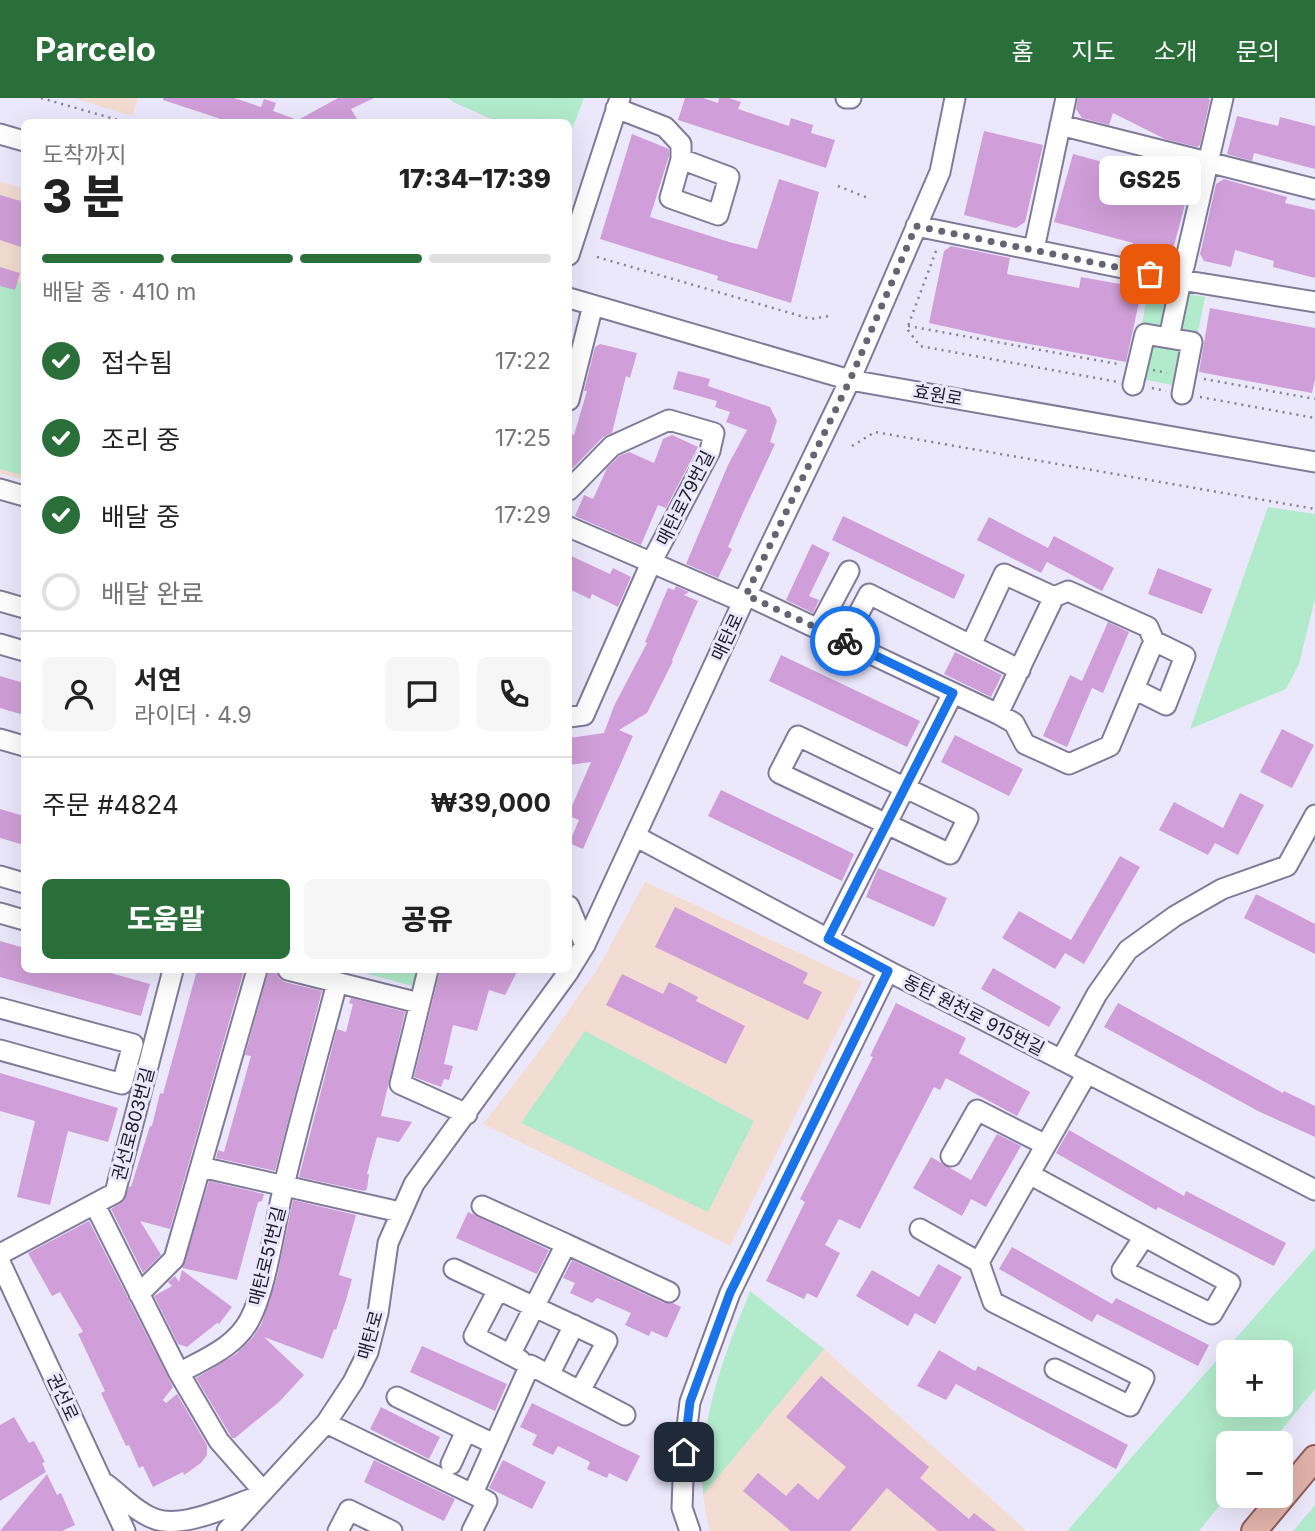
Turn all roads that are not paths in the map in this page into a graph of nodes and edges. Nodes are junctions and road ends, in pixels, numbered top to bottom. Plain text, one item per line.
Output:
1 (956, 98) edge
2 (1066, 98) edge
3 (1223, 98) edge
4 (618, 103) edge
5 (1060, 125) junction
6 (0, 134) edge
7 (21, 140) edge
8 (681, 159) dead end
9 (1208, 162) junction
10 (1315, 189) edge
11 (916, 226) junction
12 (572, 246) edge
13 (1034, 249) junction
14 (1184, 267) dead end
15 (1179, 290) dead end
16 (572, 299) edge
17 (1315, 302) edge
18 (593, 305) junction
19 (1169, 338) junction
20 (1135, 376) road end
21 (850, 380) junction
22 (1184, 385) road end
23 (572, 388) edge
24 (1315, 462) edge
25 (572, 487) edge
26 (0, 489) edge
27 (21, 495) edge
28 (572, 528) edge
29 (651, 563) junction
30 (849, 571) dead end
31 (1054, 597) junction
32 (745, 599) junction
33 (0, 601) edge
34 (21, 607) edge
35 (818, 629) junction
36 (844, 641) junction
37 (1153, 641) junction
38 (0, 645) edge
39 (971, 645) junction
40 (21, 651) edge
41 (1020, 670) junction
42 (1134, 689) junction
43 (953, 693) junction
44 (998, 714) junction
45 (572, 717) edge
46 (0, 739) edge
47 (21, 745) edge
48 (905, 786) junction
49 (1315, 815) edge
50 (887, 823) junction
51 (635, 836) junction
52 (0, 876) edge
53 (21, 882) edge
54 (0, 914) edge
55 (21, 919) edge
56 (572, 920) edge
57 (828, 939) junction
58 (577, 942) edge
59 (888, 971) junction
60 (172, 973) edge
61 (256, 973) edge
62 (299, 973) edge
63 (427, 973) edge
64 (567, 973) edge
65 (337, 983) junction
66 (419, 1003) junction
67 (0, 1007) edge
68 (0, 1049) edge
69 (1061, 1060) junction
70 (1087, 1073) junction
71 (467, 1114) junction
72 (1046, 1145) junction
73 (951, 1156) dead end
74 (201, 1167) junction
75 (1029, 1174) junction
76 (284, 1185) junction
77 (1315, 1190) edge
78 (95, 1205) junction
79 (482, 1206) dead end
80 (400, 1212) junction
81 (920, 1229) dead end
82 (1144, 1237) junction
83 (566, 1244) junction
84 (0, 1254) edge
85 (0, 1262) edge
86 (979, 1262) junction
87 (453, 1269) dead end
88 (498, 1290) junction
89 (669, 1292) dead end
90 (139, 1294) junction
91 (536, 1307) junction
92 (574, 1325) junction
93 (510, 1355) junction
94 (530, 1365) junction
95 (1055, 1369) dead end
96 (179, 1373) junction
97 (549, 1375) junction
98 (580, 1391) junction
99 (397, 1397) dead end
100 (625, 1415) dead end
101 (326, 1423) junction
102 (466, 1431) junction
103 (494, 1444) junction
104 (1315, 1458) edge
105 (451, 1464) dead end
106 (102, 1480) junction
107 (472, 1493) junction
108 (260, 1494) junction
109 (125, 1531) edge
110 (227, 1531) edge
111 (338, 1531) edge
112 (393, 1531) edge
113 (472, 1531) edge
114 (690, 1531) edge
115 (1254, 1531) edge

1 - 11 street, 매탄로
2 - 5 street
3 - 9 street
4 - 8 street
4 - 12 street
5 - 9 street
5 - 13 street
6 - 7 street
9 - 10 street
9 - 14 street
11 - 13 street
11 - 21 street, 매탄로
13 - 17 street
15 - 19 street
16 - 18 street, 효원로
18 - 21 street, 효원로
18 - 23 street
19 - 20 street
19 - 22 street
21 - 24 street, 효원로
21 - 32 street, 매탄로
25 - 29 street, 매탄로79번길
26 - 27 street
28 - 29 street, 매탄로79번길
29 - 32 street, 매탄로79번길
29 - 45 street, 매탄로79번길
30 - 35 street
31 - 37 street
31 - 39 street
31 - 41 street
32 - 35 street, 매탄로79번길
32 - 51 street, 매탄로
33 - 34 street
35 - 36 street, 매탄로79번길
36 - 39 street
36 - 43 street, 매탄로79번길
37 - 42 street
37 - 42 street
38 - 40 street
39 - 41 street
41 - 44 street
42 - 44 street
43 - 44 street, 매탄로79번길
43 - 48 street
46 - 47 street
48 - 50 street
48 - 50 street
48 - 50 street
49 - 69 street
50 - 57 street
51 - 57 street, 동탄 원천로 915번길
51 - 58 street, 매탄로
52 - 53 street
54 - 55 street
56 - 58 street
57 - 59 street, 동탄 원천로 915번길
59 - 69 street, 동탄 원천로 915번길
59 - 114 street
60 - 78 street, 권선로803번길
61 - 74 street
62 - 65 street
63 - 66 street
64 - 71 street, 매탄로
65 - 66 street
65 - 76 street, 매탄로51번길
66 - 71 street
67 - 68 street
69 - 70 street, 동탄 원천로 915번길
70 - 72 street
70 - 77 street, 동탄 원천로 915번길
71 - 80 street, 매탄로
72 - 73 street
72 - 75 street
74 - 76 street, 매탄로51번길
74 - 90 street
75 - 82 street
75 - 86 street
76 - 80 street, 매탄로51번길
76 - 96 street, 매탄로51번길
78 - 84 street, 권선로803번길
78 - 90 street
79 - 83 street
80 - 101 street, 매탄로
81 - 86 street
82 - 82 street
83 - 89 street
83 - 91 street
85 - 106 street, 권선로
86 - 95 street
87 - 88 street
88 - 91 street
88 - 93 street
90 - 96 street
91 - 92 street
91 - 93 street
92 - 97 street
92 - 98 street
93 - 94 street
94 - 97 street
94 - 103 street
96 - 108 street
97 - 98 street
98 - 100 street
99 - 102 street
101 - 107 street
101 - 108 street, 매탄로
102 - 103 street
102 - 105 street
103 - 107 street
104 - 115 main road
106 - 108 street
106 - 109 street, 권선로
107 - 113 street
108 - 110 street, 매탄로
111 - 112 street

